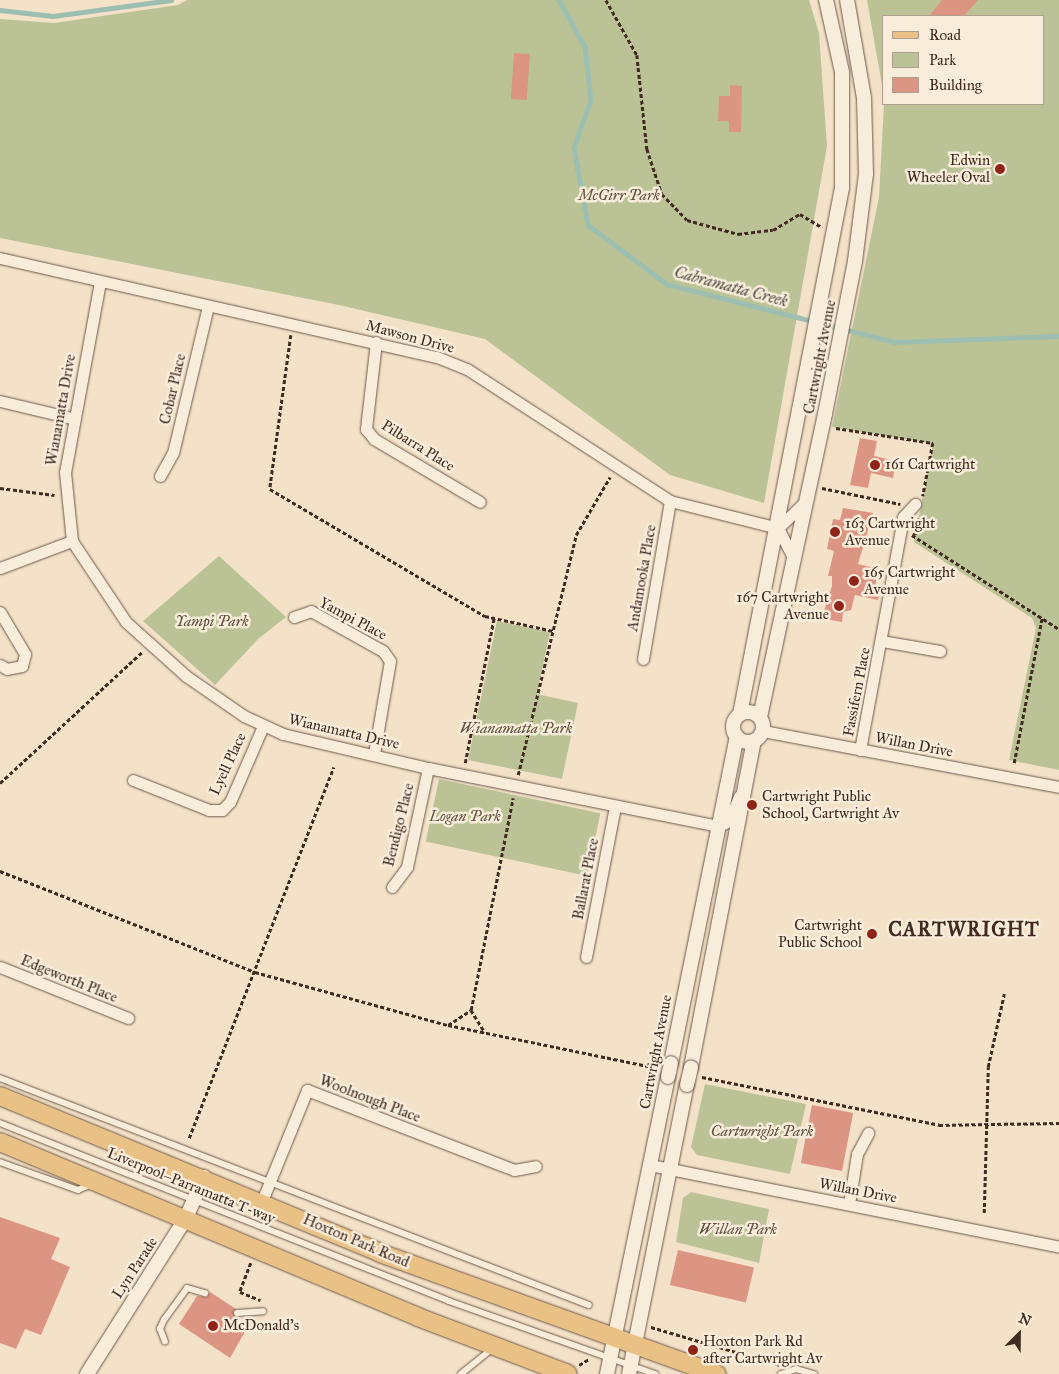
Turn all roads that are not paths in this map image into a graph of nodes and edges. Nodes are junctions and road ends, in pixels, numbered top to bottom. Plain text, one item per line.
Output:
1 (826, 0) edge
2 (847, 0) edge
3 (0, 258) edge
4 (100, 282) junction
5 (208, 306) junction
6 (376, 342) junction
7 (0, 401) edge
8 (72, 418) junction
9 (160, 476) dead end
10 (806, 500) junction
11 (670, 501) junction
12 (480, 502) dead end
13 (916, 506) road end
14 (778, 528) junction
15 (72, 541) junction
16 (795, 562) junction
17 (0, 568) edge
18 (0, 612) edge
19 (294, 617) dead end
20 (882, 641) junction
21 (940, 651) dead end
22 (643, 659) dead end
23 (0, 665) edge
24 (740, 714) junction
25 (263, 726) junction
26 (759, 730) junction
27 (737, 737) junction
28 (860, 750) junction
29 (374, 754) junction
30 (428, 768) junction
31 (133, 780) dead end
32 (1059, 787) edge
33 (744, 791) junction
34 (615, 806) junction
35 (718, 826) junction
36 (392, 887) dead end
37 (586, 957) dead end
38 (0, 967) edge
39 (128, 1018) dead end
40 (0, 1078) edge
41 (0, 1096) edge
42 (0, 1123) edge
43 (868, 1133) dead end
44 (0, 1142) edge
45 (0, 1162) edge
46 (650, 1164) junction
47 (536, 1166) dead end
48 (670, 1169) junction
49 (204, 1177) junction
50 (96, 1182) junction
51 (269, 1183) junction
52 (194, 1200) junction
53 (262, 1201) junction
54 (849, 1204) junction
55 (186, 1218) junction
56 (1059, 1247) edge
57 (205, 1293) dead end
58 (589, 1305) dead end
59 (263, 1311) dead end
60 (237, 1313) dead end
61 (614, 1340) junction
62 (165, 1342) dead end
63 (635, 1346) junction
64 (494, 1348) junction
65 (611, 1359) junction
66 (630, 1370) edge
67 (566, 1372) edge
68 (87, 1374) edge
69 (460, 1374) edge
70 (608, 1374) edge
71 (655, 1374) edge
72 (718, 1374) edge
73 (781, 1374) edge
74 (814, 1374) edge

1 - 14 street, Cartwright Avenue
2 - 10 street, Cartwright Avenue
3 - 4 street, Mawson Drive
4 - 5 street, Mawson Drive
4 - 8 street, Wianamatta Drive
5 - 6 street, Mawson Drive
5 - 9 street, Cobar Place
6 - 11 street, Mawson Drive
6 - 12 street, Pilbarra Place
7 - 8 street
8 - 15 street, Wianamatta Drive
10 - 14 street
10 - 16 street, Cartwright Avenue
11 - 14 street, Mawson Drive
11 - 22 street, Andamooka Place
13 - 20 street, Fassifern Place
14 - 16 street
14 - 24 street, Cartwright Avenue
15 - 17 street
15 - 25 street, Wianamatta Drive
16 - 26 street, Cartwright Avenue
18 - 23 street
19 - 29 street, Yampi Place
20 - 21 street, Fassifern Place
20 - 28 street, Fassifern Place
24 - 26 street
24 - 27 street, Cartwright Avenue
25 - 29 street, Wianamatta Drive
25 - 31 street, Lyell Place
26 - 27 street
26 - 28 street, Willan Drive
26 - 33 street, Cartwright Avenue
27 - 35 street, Cartwright Avenue
28 - 32 street, Willan Drive
29 - 30 street, Wianamatta Drive
30 - 34 street, Wianamatta Drive
30 - 36 street, Bendigo Place
33 - 35 street
33 - 48 street, Cartwright Avenue
34 - 35 street, Wianamatta Drive
34 - 37 street, Ballarat Place
35 - 46 street, Cartwright Avenue
38 - 39 street, Edgeworth Place
40 - 51 lane
41 - 49 main road, Hoxton Park Road
42 - 52 lane, Liverpool–Parramatta T-way
43 - 54 street
44 - 50 main road
45 - 50 lane
46 - 48 street, Willan Drive
46 - 61 street, Cartwright Avenue
47 - 51 street, Woolnough Place
48 - 54 street, Willan Drive
48 - 63 street, Cartwright Avenue
49 - 52 street, Lyn Parade
49 - 53 main road, Hoxton Park Road
50 - 55 main road
51 - 53 street, Woolnough Place
51 - 58 lane
52 - 55 street, Lyn Parade
52 - 65 lane, Liverpool–Parramatta T-way
53 - 61 main road, Hoxton Park Road
54 - 56 street, Willan Drive
55 - 64 main road
55 - 68 street, Lyn Parade
57 - 62 lane
59 - 60 lane
61 - 63 main road, Hoxton Park Road
61 - 65 street, Cartwright Avenue
63 - 66 street, Cartwright Avenue
63 - 72 main road, Hoxton Park Road
64 - 67 main road
64 - 69 lane
65 - 66 lane, Liverpool–Parramatta T-way
65 - 70 street, Cartwright Avenue
66 - 71 lane, Liverpool–Parramatta T-way
73 - 74 lane

